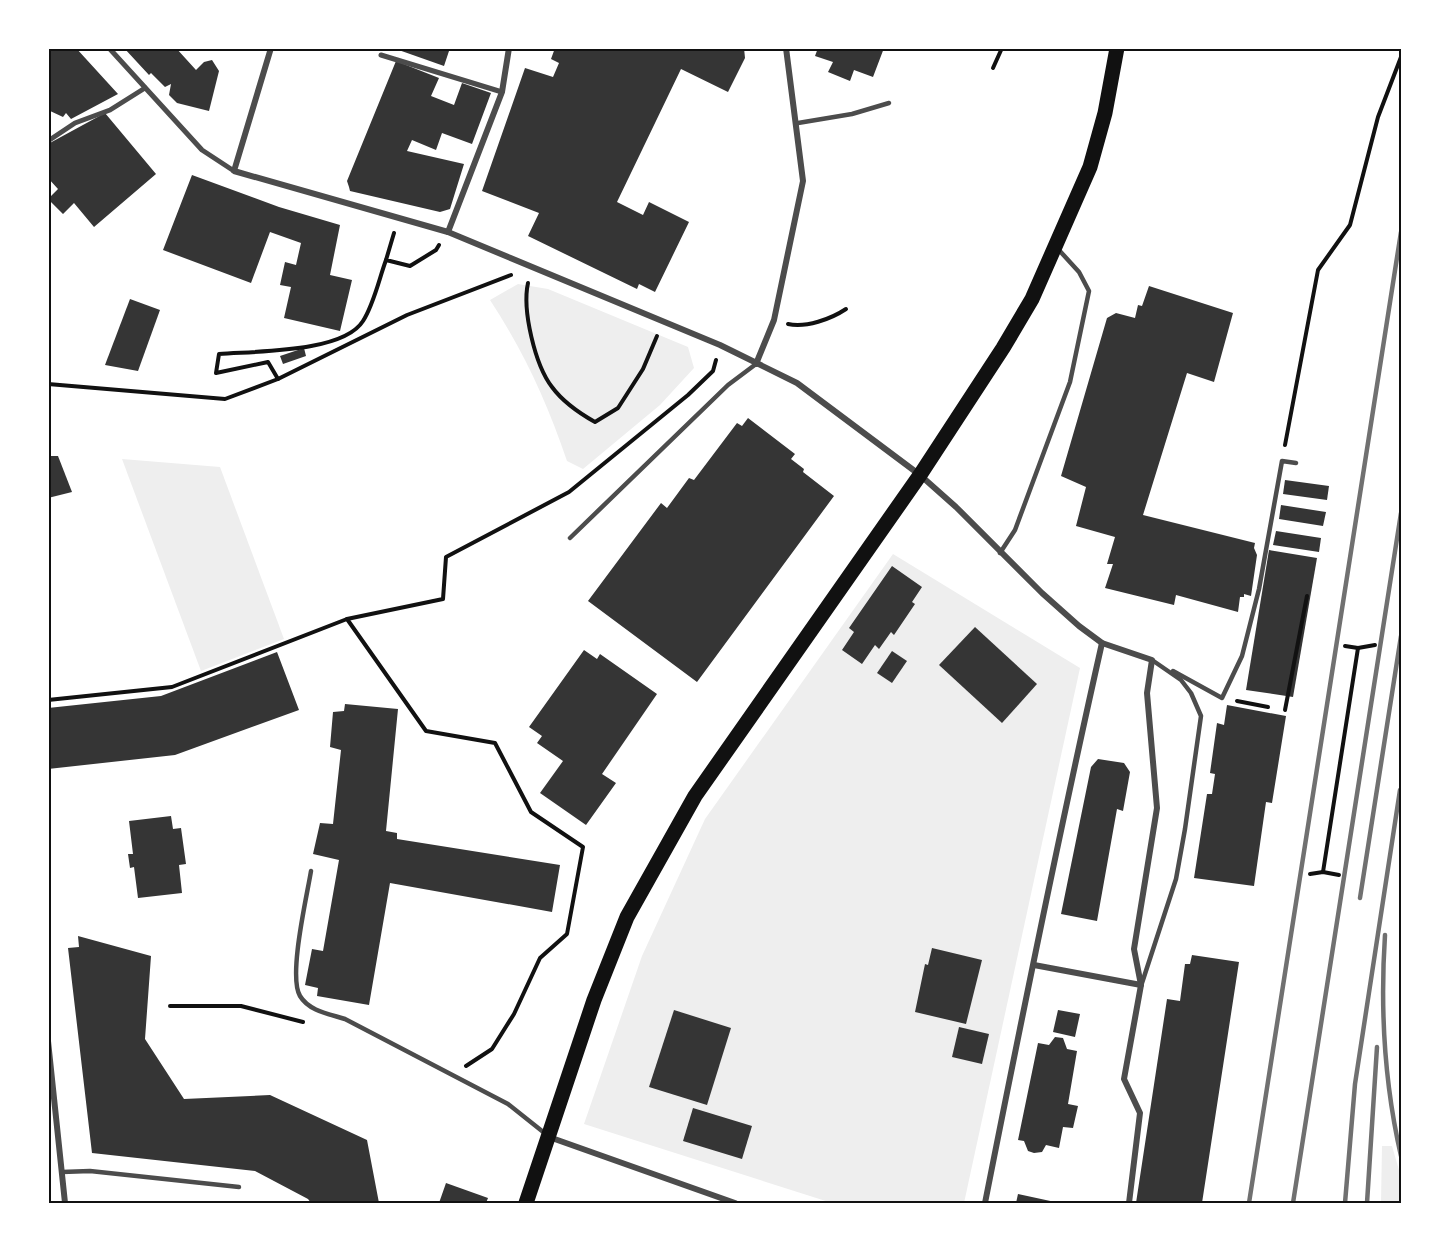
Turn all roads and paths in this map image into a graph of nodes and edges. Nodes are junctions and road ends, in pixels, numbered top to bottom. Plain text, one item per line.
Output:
1 (109, 48) edge
2 (272, 48) edge
3 (508, 48) edge
4 (786, 48) edge
5 (1002, 48) edge
6 (1117, 48) edge
7 (381, 55) dead end
8 (1401, 57) edge
9 (993, 68) dead end
10 (146, 88) junction
11 (502, 92) junction
12 (889, 103) dead end
13 (798, 123) junction
14 (48, 141) edge
15 (234, 171) junction
16 (398, 219) junction
17 (448, 232) junction
18 (1057, 247) junction
19 (386, 260) junction
20 (531, 268) junction
21 (846, 309) dead end
22 (774, 320) junction
23 (663, 323) junction
24 (720, 345) junction
25 (756, 364) junction
26 (278, 379) junction
27 (48, 384) edge
28 (1282, 461) junction
29 (1296, 463) dead end
30 (920, 475) junction
31 (570, 538) dead end
32 (1000, 554) junction
33 (1307, 596) dead end
34 (347, 619) junction
35 (1102, 643) junction
36 (1346, 645) dead end
37 (1375, 645) dead end
38 (1358, 648) junction
39 (1152, 660) junction
40 (1222, 698) junction
41 (48, 700) edge
42 (1268, 707) dead end
43 (1285, 710) dead end
44 (311, 871) dead end
45 (1323, 872) junction
46 (1310, 874) dead end
47 (1339, 875) dead end
48 (1034, 965) junction
49 (1141, 985) junction
50 (170, 1006) dead end
51 (317, 1010) junction
52 (48, 1041) edge
53 (461, 1078) junction
54 (549, 1137) junction
55 (62, 1172) junction
56 (239, 1186) dead end
57 (65, 1203) edge
58 (526, 1203) edge
59 (735, 1203) edge
60 (985, 1203) edge
61 (1129, 1203) edge

1 - 10 street
2 - 15 street
3 - 11 street
4 - 13 street
5 - 9 path
6 - 18 main road
7 - 11 street
8 - 28 path
10 - 14 street
10 - 15 street
11 - 17 street
12 - 13 lane
13 - 22 street
15 - 16 street
16 - 17 street
16 - 19 path
17 - 19 path
17 - 20 street
18 - 30 main road
18 - 32 lane
19 - 26 path
20 - 23 street
20 - 23 path
20 - 26 path
21 - 22 path
22 - 25 street
23 - 24 street
24 - 25 street
24 - 34 path
25 - 30 street
25 - 31 lane
26 - 27 path
28 - 29 lane
28 - 40 lane
30 - 32 street
30 - 54 main road
32 - 35 street
33 - 43 path
34 - 41 path
34 - 53 path
35 - 39 street
35 - 48 street
36 - 38 path
37 - 38 path
38 - 45 path
39 - 40 lane
39 - 49 street
39 - 49 lane
40 - 42 path
44 - 51 lane
45 - 46 path
45 - 47 path
48 - 49 street
48 - 60 street
49 - 61 street
50 - 51 path
51 - 53 lane
52 - 55 street
53 - 54 lane
54 - 58 main road
54 - 59 street
55 - 56 lane
55 - 57 street

